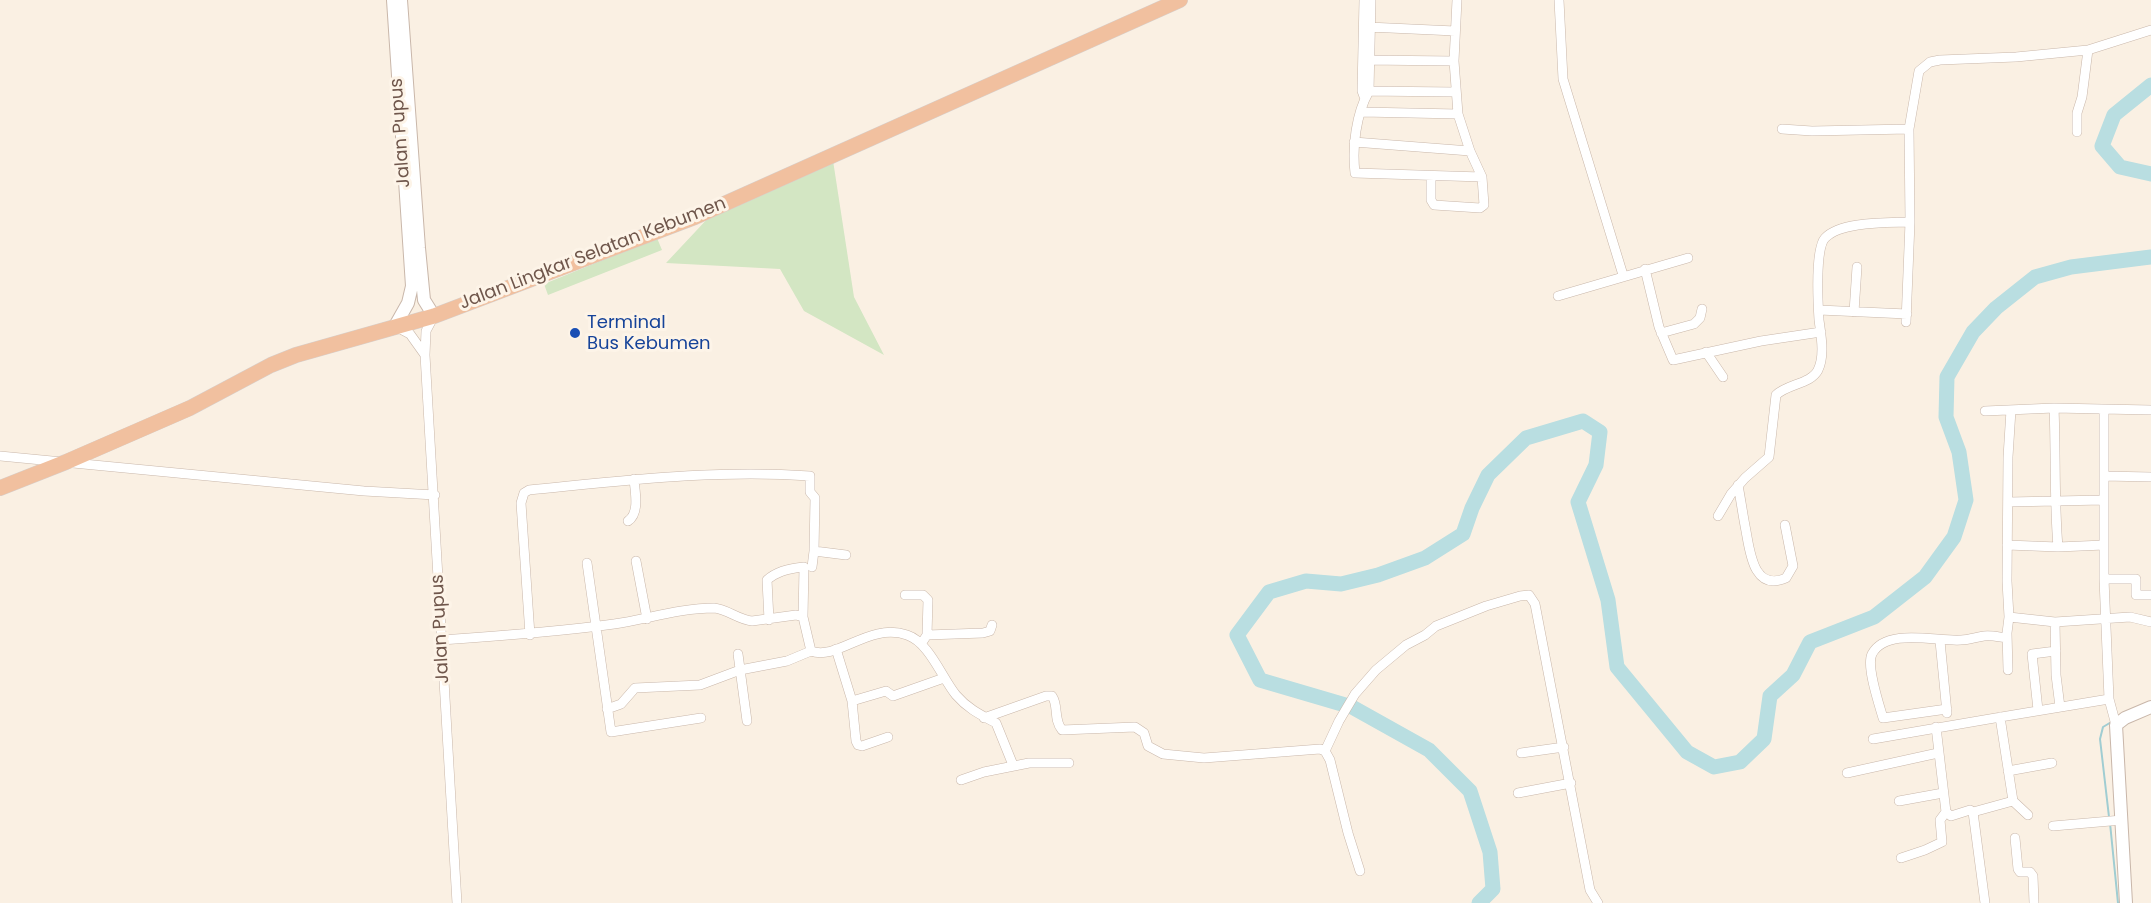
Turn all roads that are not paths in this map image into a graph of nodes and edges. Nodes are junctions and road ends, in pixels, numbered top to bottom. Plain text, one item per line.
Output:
1 (393, 0) edge
2 (401, 0) edge
3 (1180, 0) edge
4 (1364, 0) edge
5 (1371, 0) edge
6 (1457, 0) edge
7 (1559, 0) edge
8 (1368, 27) junction
9 (2151, 30) edge
10 (1455, 31) junction
11 (2088, 50) junction
12 (1367, 60) junction
13 (1454, 61) junction
14 (1401, 91) junction
15 (1456, 92) junction
16 (1365, 94) junction
17 (1362, 112) junction
18 (1400, 112) junction
19 (1458, 114) junction
20 (1782, 129) dead end
21 (1910, 129) junction
22 (2077, 132) dead end
23 (1354, 142) junction
24 (1470, 151) junction
25 (1431, 177) junction
26 (1482, 177) junction
27 (1910, 222) junction
28 (1688, 258) dead end
29 (1857, 267) dead end
30 (1645, 269) junction
31 (1623, 275) junction
32 (1558, 296) dead end
33 (1702, 309) dead end
34 (1819, 310) junction
35 (1854, 312) junction
36 (434, 316) junction
37 (395, 326) junction
38 (1821, 332) junction
39 (1661, 333) junction
40 (1706, 352) junction
41 (425, 355) junction
42 (1723, 377) dead end
43 (2054, 408) junction
44 (2011, 410) junction
45 (2104, 410) junction
46 (2151, 410) edge
47 (1985, 411) dead end
48 (0, 456) edge
49 (66, 462) junction
50 (2104, 476) junction
51 (2151, 477) edge
52 (634, 479) junction
53 (1738, 485) junction
54 (0, 488) edge
55 (435, 495) junction
56 (2103, 500) junction
57 (2055, 501) junction
58 (2008, 502) junction
59 (1718, 516) dead end
60 (628, 521) dead end
61 (1785, 525) dead end
62 (2007, 545) junction
63 (2104, 545) junction
64 (2058, 547) junction
65 (814, 551) junction
66 (846, 555) dead end
67 (636, 561) dead end
68 (587, 563) dead end
69 (810, 567) junction
70 (2104, 579) junction
71 (905, 595) dead end
72 (2151, 595) edge
73 (803, 617) junction
74 (2009, 617) junction
75 (2106, 617) junction
76 (646, 619) junction
77 (770, 620) junction
78 (2055, 622) junction
79 (2151, 622) edge
80 (992, 625) dead end
81 (597, 627) junction
82 (530, 634) junction
83 (927, 635) junction
84 (2007, 638) junction
85 (441, 640) junction
86 (1940, 641) junction
87 (921, 644) junction
88 (836, 649) junction
89 (811, 651) junction
90 (2056, 651) junction
91 (738, 654) dead end
92 (740, 670) junction
93 (2008, 670) dead end
94 (944, 678) junction
95 (2109, 699) junction
96 (852, 700) junction
97 (2060, 707) junction
98 (2151, 708) edge
99 (608, 709) junction
100 (1947, 709) junction
101 (2038, 710) junction
102 (2000, 717) junction
103 (701, 718) dead end
104 (984, 718) junction
105 (747, 721) dead end
106 (1948, 724) junction
107 (2116, 724) junction
108 (1936, 728) junction
109 (888, 737) dead end
110 (1873, 738) dead end
111 (1564, 747) junction
112 (1325, 751) junction
113 (1521, 753) dead end
114 (1938, 753) junction
115 (1069, 763) dead end
116 (2052, 763) dead end
117 (1012, 765) junction
118 (2008, 771) junction
119 (1847, 773) dead end
120 (961, 780) dead end
121 (1571, 783) junction
122 (1518, 793) dead end
123 (1942, 793) junction
124 (1899, 801) dead end
125 (2013, 801) junction
126 (1946, 812) junction
127 (1973, 812) junction
128 (2028, 815) dead end
129 (2114, 821) junction
130 (2053, 826) dead end
131 (2015, 838) dead end
132 (1901, 858) dead end
133 (1360, 871) dead end
134 (458, 903) edge
135 (1598, 903) edge
136 (1985, 903) edge
137 (2034, 903) edge
138 (2123, 903) edge

1 - 37 street, Jalan Pupus
2 - 36 street, Jalan Pupus
3 - 36 highway, Jalan Lingkar Selatan Kebumen
4 - 8 street
5 - 8 street
6 - 10 street
7 - 31 street
8 - 10 street
8 - 12 street
9 - 11 street
10 - 13 street
11 - 21 street
11 - 22 street
12 - 13 street
12 - 16 street
13 - 15 street
14 - 15 street
14 - 16 street
14 - 18 street
15 - 19 street
16 - 17 street
17 - 18 street
17 - 23 street
18 - 19 street
19 - 24 street
20 - 21 street
21 - 27 street
23 - 24 street
23 - 25 street
24 - 26 street
25 - 26 street
25 - 26 street
27 - 34 street
27 - 35 street
28 - 30 street
29 - 35 street
30 - 31 street
30 - 39 street
31 - 32 street
33 - 39 street
34 - 35 street
34 - 38 street
36 - 37 highway, Jalan Lingkar Selatan Kebumen
36 - 41 street, Jalan Pupus
37 - 41 street
37 - 49 highway, Jalan Lingkar Selatan Kebumen
38 - 40 street
38 - 53 street
39 - 40 street
40 - 42 street
41 - 55 street, Jalan Pupus
43 - 44 street
43 - 45 street
43 - 57 street
44 - 47 street
44 - 58 street
45 - 46 street
45 - 50 street
48 - 49 street
49 - 54 highway, Jalan Lingkar Selatan Kebumen
49 - 55 street
50 - 51 street
50 - 56 street
52 - 60 street
52 - 65 street
52 - 82 street
53 - 59 street
53 - 61 street
55 - 85 street, Jalan Pupus
56 - 57 street
56 - 63 street
57 - 58 street
57 - 64 street
58 - 62 street
62 - 64 street
62 - 74 street
63 - 64 street
63 - 70 street
65 - 66 street
65 - 69 street
67 - 76 street
68 - 81 street
69 - 73 street
69 - 77 street
70 - 72 street
70 - 75 street
71 - 83 street
73 - 77 street
73 - 89 street
74 - 78 street
74 - 84 street
75 - 78 street
75 - 79 street
75 - 95 street
76 - 77 street
76 - 81 street
78 - 90 street
80 - 83 street
81 - 82 street
81 - 99 street
82 - 85 street
83 - 87 street
84 - 86 street
84 - 93 street
85 - 134 street, Jalan Pupus
86 - 100 street
86 - 100 street
87 - 88 street
87 - 94 street
88 - 89 street
88 - 96 street
89 - 92 street
90 - 97 street
90 - 101 street
91 - 92 street
92 - 99 street
92 - 105 street
94 - 96 street
94 - 104 street
95 - 97 street
95 - 107 street
96 - 109 street
97 - 101 street
98 - 107 street
99 - 103 street
100 - 106 street
101 - 102 street
102 - 106 street
102 - 118 street
104 - 112 street
104 - 117 street
106 - 108 street
107 - 129 street
108 - 110 street
108 - 114 street
111 - 112 street
111 - 113 street
111 - 121 street
112 - 133 street
114 - 119 street
114 - 123 street
115 - 117 street
116 - 118 street
117 - 120 street
118 - 125 street
121 - 122 street
121 - 135 street
123 - 124 street
123 - 126 street
125 - 127 street
125 - 128 street
126 - 127 street
126 - 132 street
127 - 136 street
129 - 130 street
129 - 138 street
131 - 137 street

